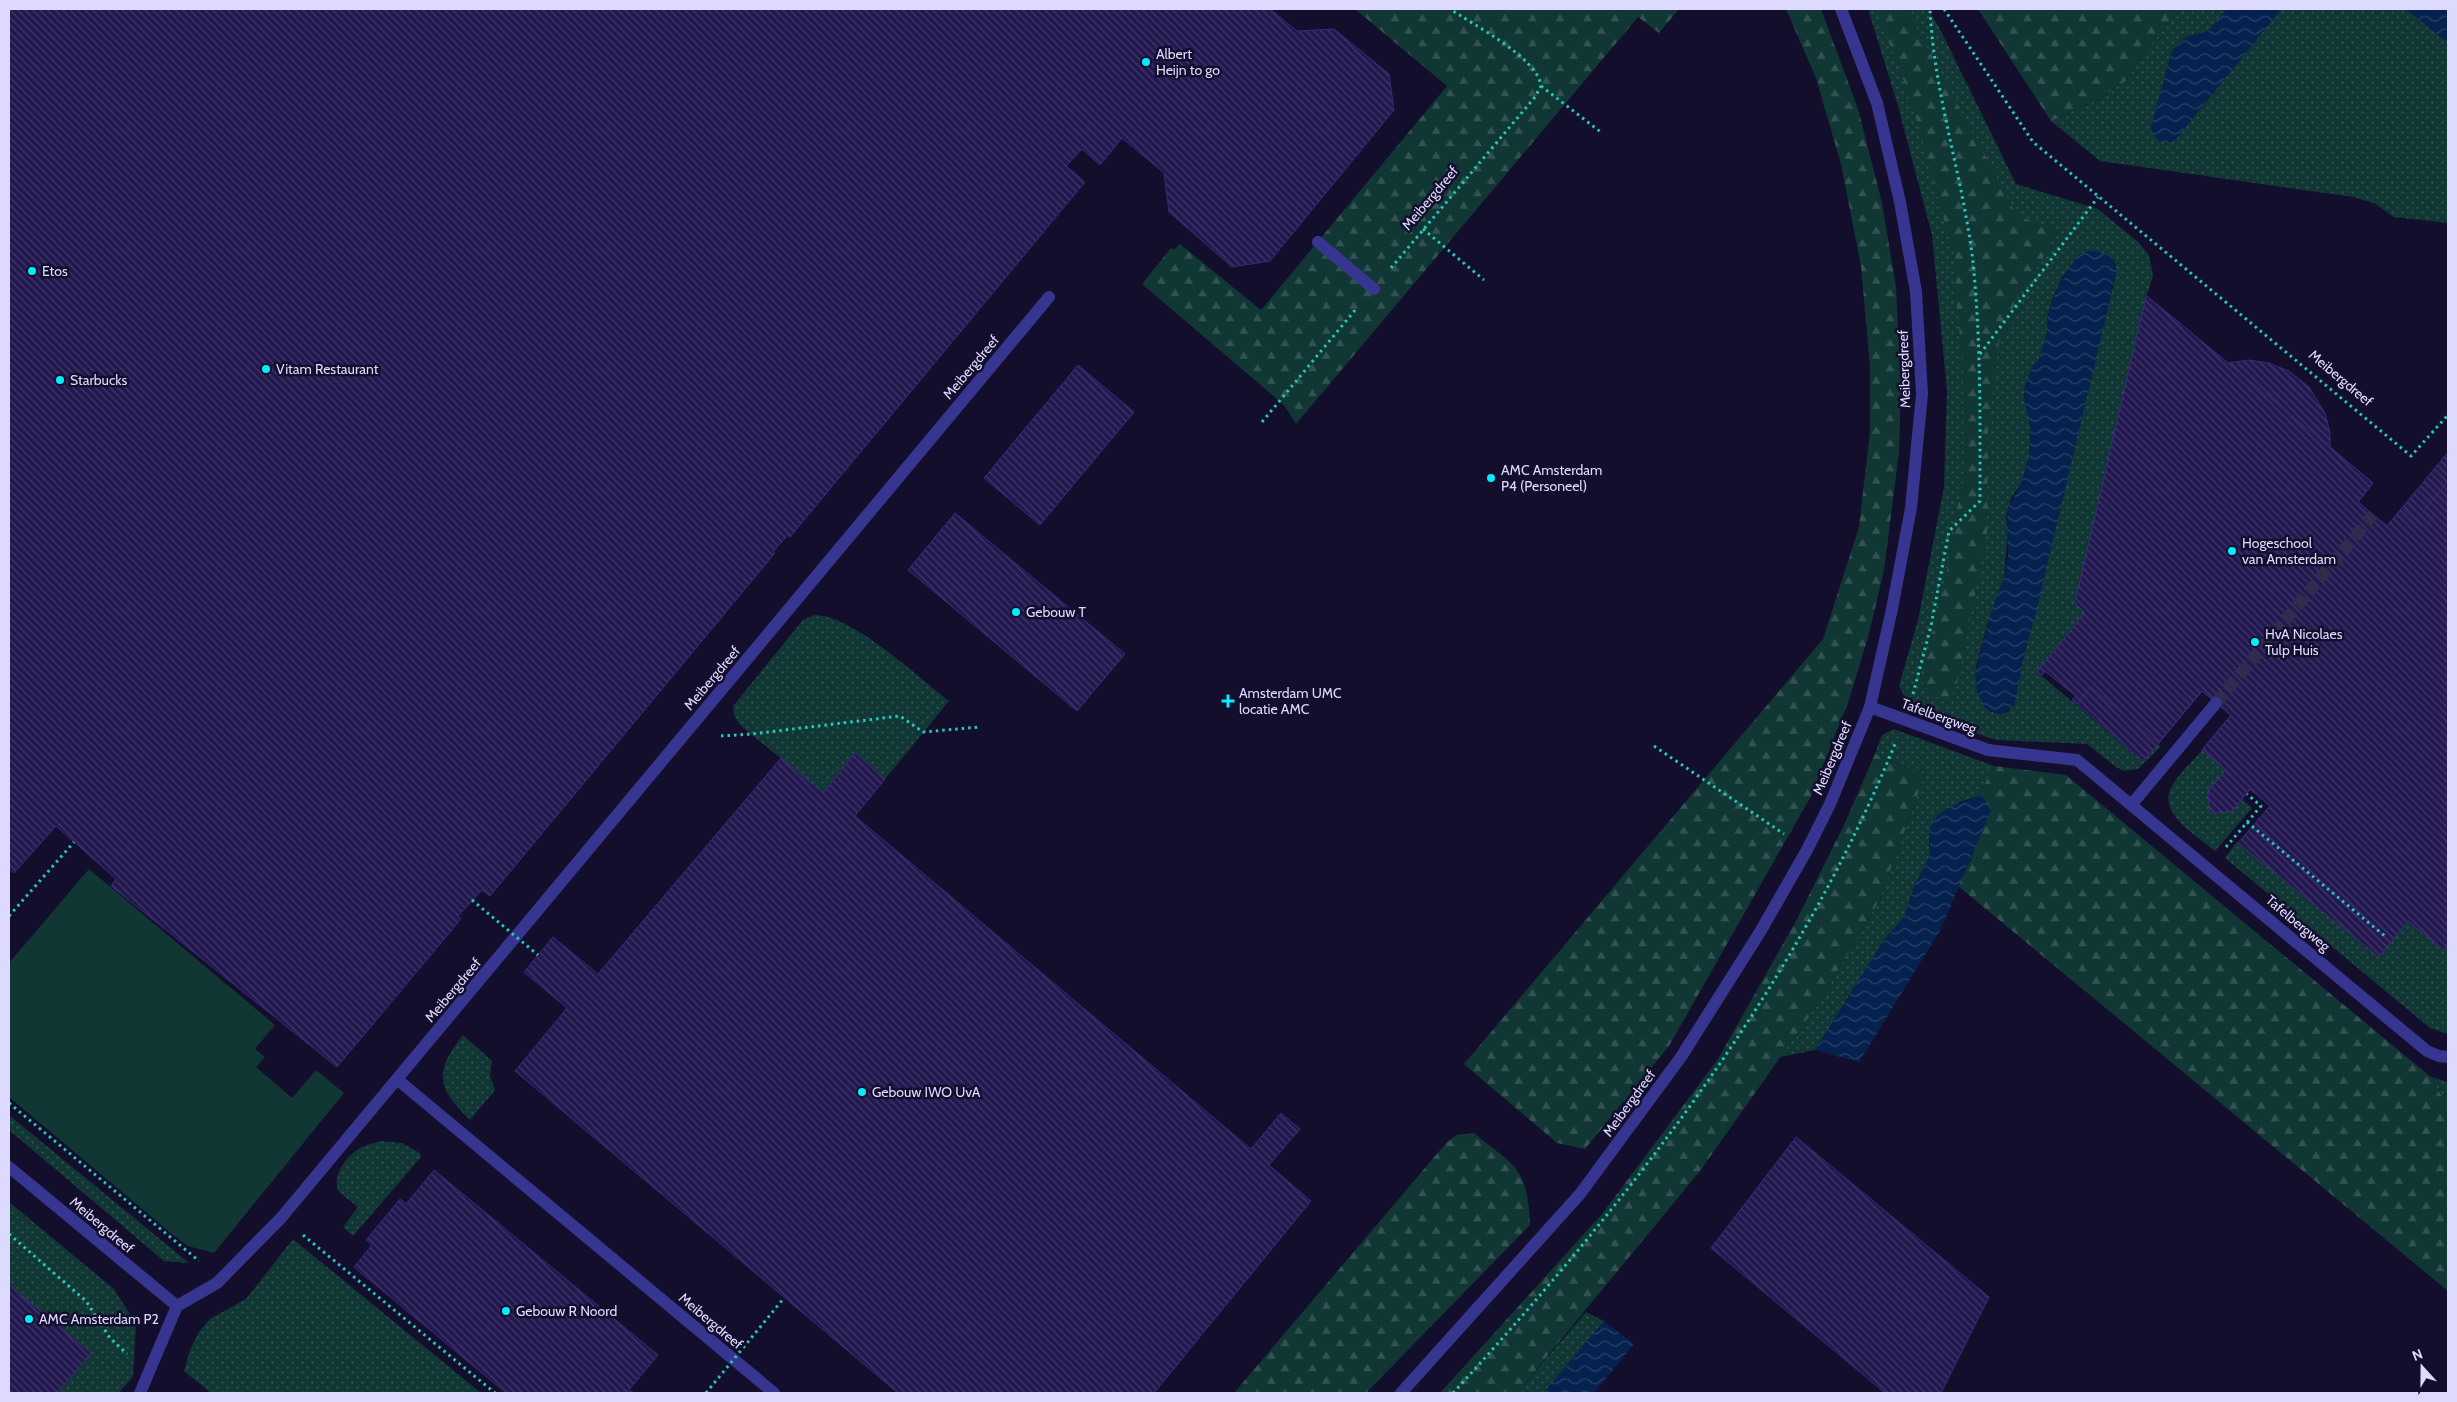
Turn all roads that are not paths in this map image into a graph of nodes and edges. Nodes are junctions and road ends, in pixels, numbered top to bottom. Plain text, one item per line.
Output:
1 (1841, 9) edge
2 (1318, 242) dead end
3 (1374, 289) road end
4 (1049, 297) dead end
5 (2216, 704) tunnel mouth
6 (1870, 707) junction
7 (2132, 804) junction
8 (2448, 1057) edge
9 (398, 1080) junction
10 (9, 1167) edge
11 (177, 1306) junction
12 (140, 1393) edge
13 (774, 1393) edge
14 (1401, 1393) edge

1 - 6 street, Meibergdreef
2 - 3 street
4 - 9 street, Meibergdreef
5 - 7 street
6 - 7 street, Tafelbergweg
6 - 14 street, Meibergdreef
7 - 8 street, Tafelbergweg
9 - 11 street, Meibergdreef
9 - 13 street, Meibergdreef
10 - 11 street, Meibergdreef
11 - 12 street

